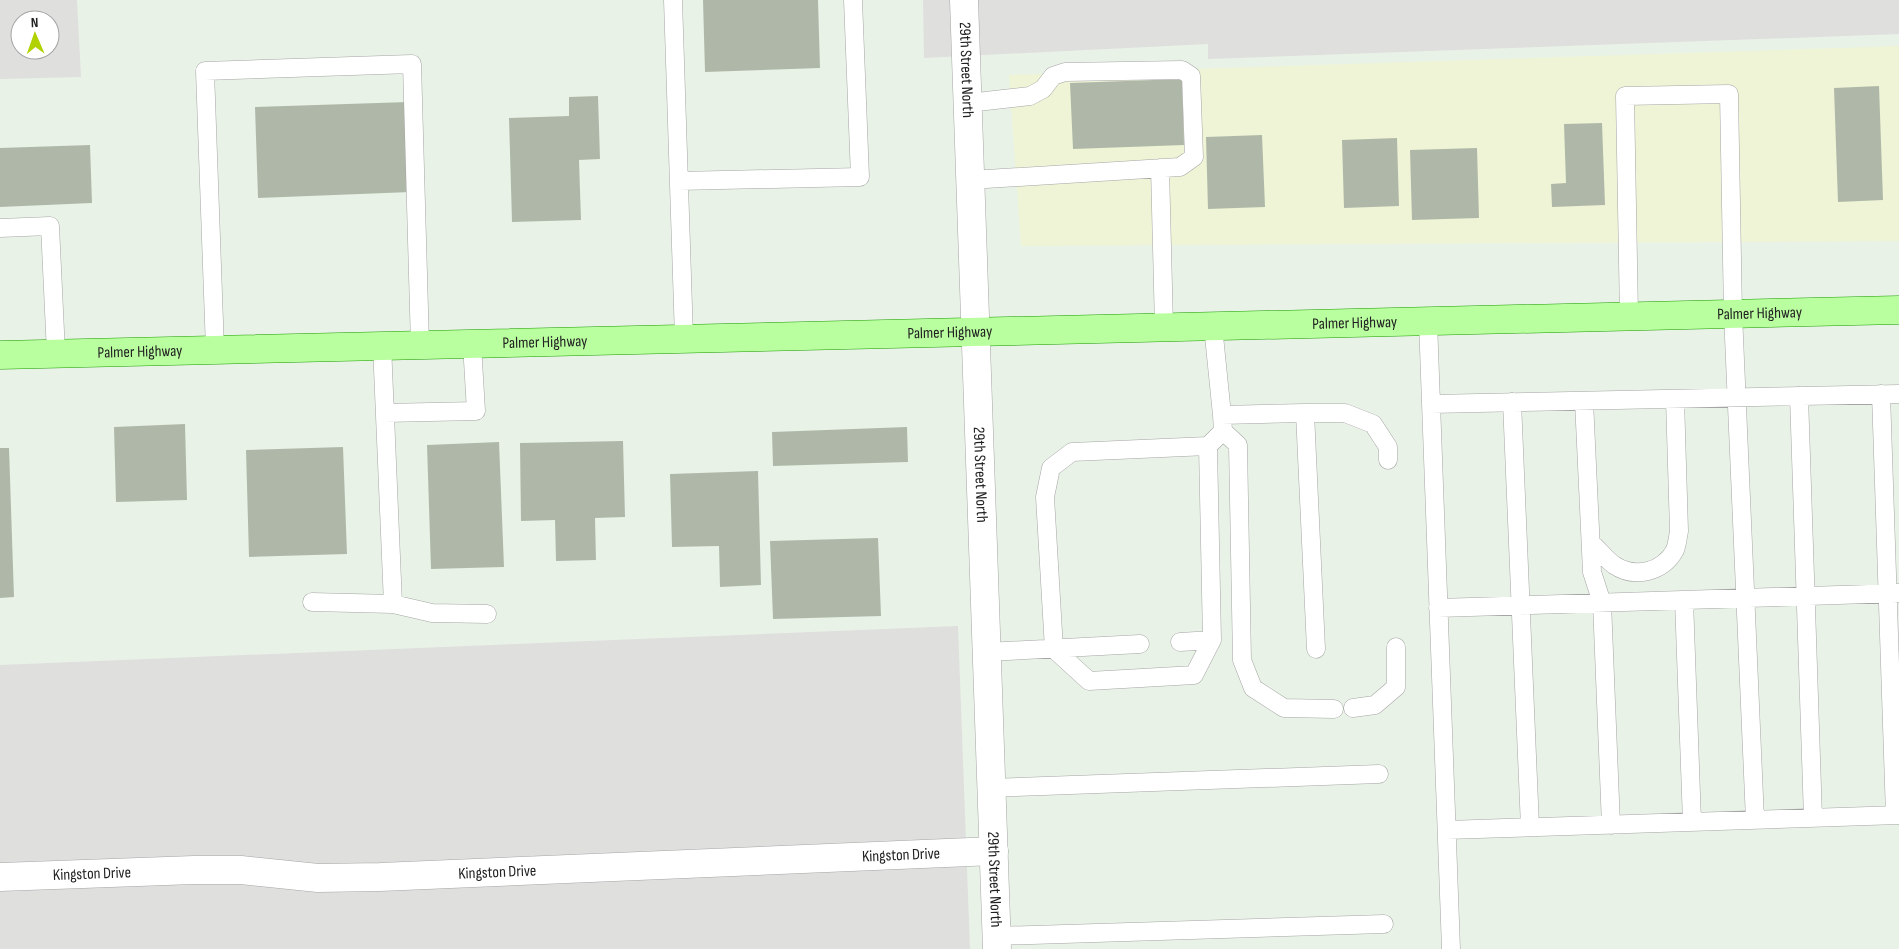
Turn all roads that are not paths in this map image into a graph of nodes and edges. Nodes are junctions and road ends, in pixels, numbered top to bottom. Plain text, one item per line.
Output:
1 (673, 0) edge
2 (853, 0) edge
3 (964, 0) edge
4 (968, 102) junction
5 (1160, 168) junction
6 (970, 180) junction
7 (679, 181) junction
8 (0, 228) edge
9 (1899, 310) edge
10 (1732, 314) junction
11 (1629, 316) junction
12 (1428, 321) junction
13 (1213, 326) junction
14 (1164, 327) junction
15 (976, 332) junction
16 (684, 338) junction
17 (472, 344) junction
18 (382, 345) junction
19 (420, 345) junction
20 (215, 350) junction
21 (56, 353) junction
22 (0, 355) edge
23 (1881, 394) junction
24 (1899, 394) edge
25 (1799, 396) junction
26 (1736, 397) junction
27 (1675, 398) junction
28 (1584, 401) junction
29 (1512, 402) junction
30 (1431, 404) junction
31 (385, 413) junction
32 (1304, 413) junction
33 (1223, 423) junction
34 (1208, 446) junction
35 (1388, 460) dead end
36 (1591, 543) junction
37 (1893, 593) edge
38 (1806, 596) junction
39 (1746, 598) junction
40 (1684, 600) junction
41 (312, 602) dead end
42 (1602, 602) junction
43 (393, 604) junction
44 (1521, 605) junction
45 (1438, 608) junction
46 (487, 614) dead end
47 (1212, 640) junction
48 (1180, 642) dead end
49 (1140, 644) dead end
50 (1396, 647) dead end
51 (1054, 649) junction
52 (1316, 649) dead end
53 (987, 652) junction
54 (1353, 708) dead end
55 (1334, 709) dead end
56 (1379, 774) dead end
57 (991, 788) junction
58 (1897, 815) edge
59 (1814, 818) junction
60 (1755, 820) junction
61 (1692, 822) junction
62 (1611, 825) junction
63 (1530, 827) junction
64 (1447, 830) junction
65 (994, 851) junction
66 (0, 877) edge
67 (1384, 924) dead end
68 (997, 942) edge
69 (1451, 949) edge

1 - 7 lane
2 - 7 lane
3 - 4 street, 29th Street North
4 - 5 lane
4 - 6 street, 29th Street North
5 - 6 lane
5 - 14 lane
6 - 15 street, 29th Street North
7 - 16 lane
8 - 21 lane
9 - 10 main road, Palmer Highway
10 - 11 main road, Palmer Highway
10 - 11 lane
10 - 26 lane
11 - 12 main road, Palmer Highway
12 - 13 main road, Palmer Highway
12 - 30 lane
13 - 14 main road, Palmer Highway
13 - 33 lane
14 - 15 main road, Palmer Highway
15 - 16 main road, Palmer Highway
15 - 53 street, 29th Street North
16 - 17 main road, Palmer Highway
17 - 19 main road, Palmer Highway
17 - 31 lane
18 - 19 main road, Palmer Highway
18 - 20 main road, Palmer Highway
18 - 31 lane
19 - 20 lane
20 - 21 main road, Palmer Highway
21 - 22 main road, Palmer Highway
23 - 24 lane
23 - 25 lane
23 - 37 lane
25 - 26 lane
25 - 38 lane
26 - 27 lane
26 - 39 lane
27 - 28 lane
27 - 36 lane
28 - 29 lane
28 - 36 lane
29 - 30 lane
29 - 44 lane
30 - 45 lane
31 - 43 lane
32 - 33 lane
32 - 35 lane
32 - 52 lane
33 - 34 lane
33 - 55 lane
34 - 47 lane
34 - 51 lane
36 - 42 lane
37 - 38 lane
37 - 58 lane
38 - 39 lane
38 - 59 lane
39 - 40 lane
39 - 60 lane
40 - 42 lane
40 - 61 lane
41 - 43 lane
42 - 44 lane
42 - 62 lane
43 - 46 lane
44 - 45 lane
44 - 63 lane
45 - 64 lane
47 - 48 lane
47 - 51 lane
49 - 51 lane
50 - 54 lane
51 - 53 lane
53 - 57 street, 29th Street North
56 - 57 lane
57 - 65 street, 29th Street North
58 - 59 lane
59 - 60 lane
60 - 61 lane
61 - 62 lane
62 - 63 lane
63 - 64 lane
64 - 69 lane
65 - 66 street, Kingston Drive
65 - 68 street, 29th Street North
67 - 68 lane

